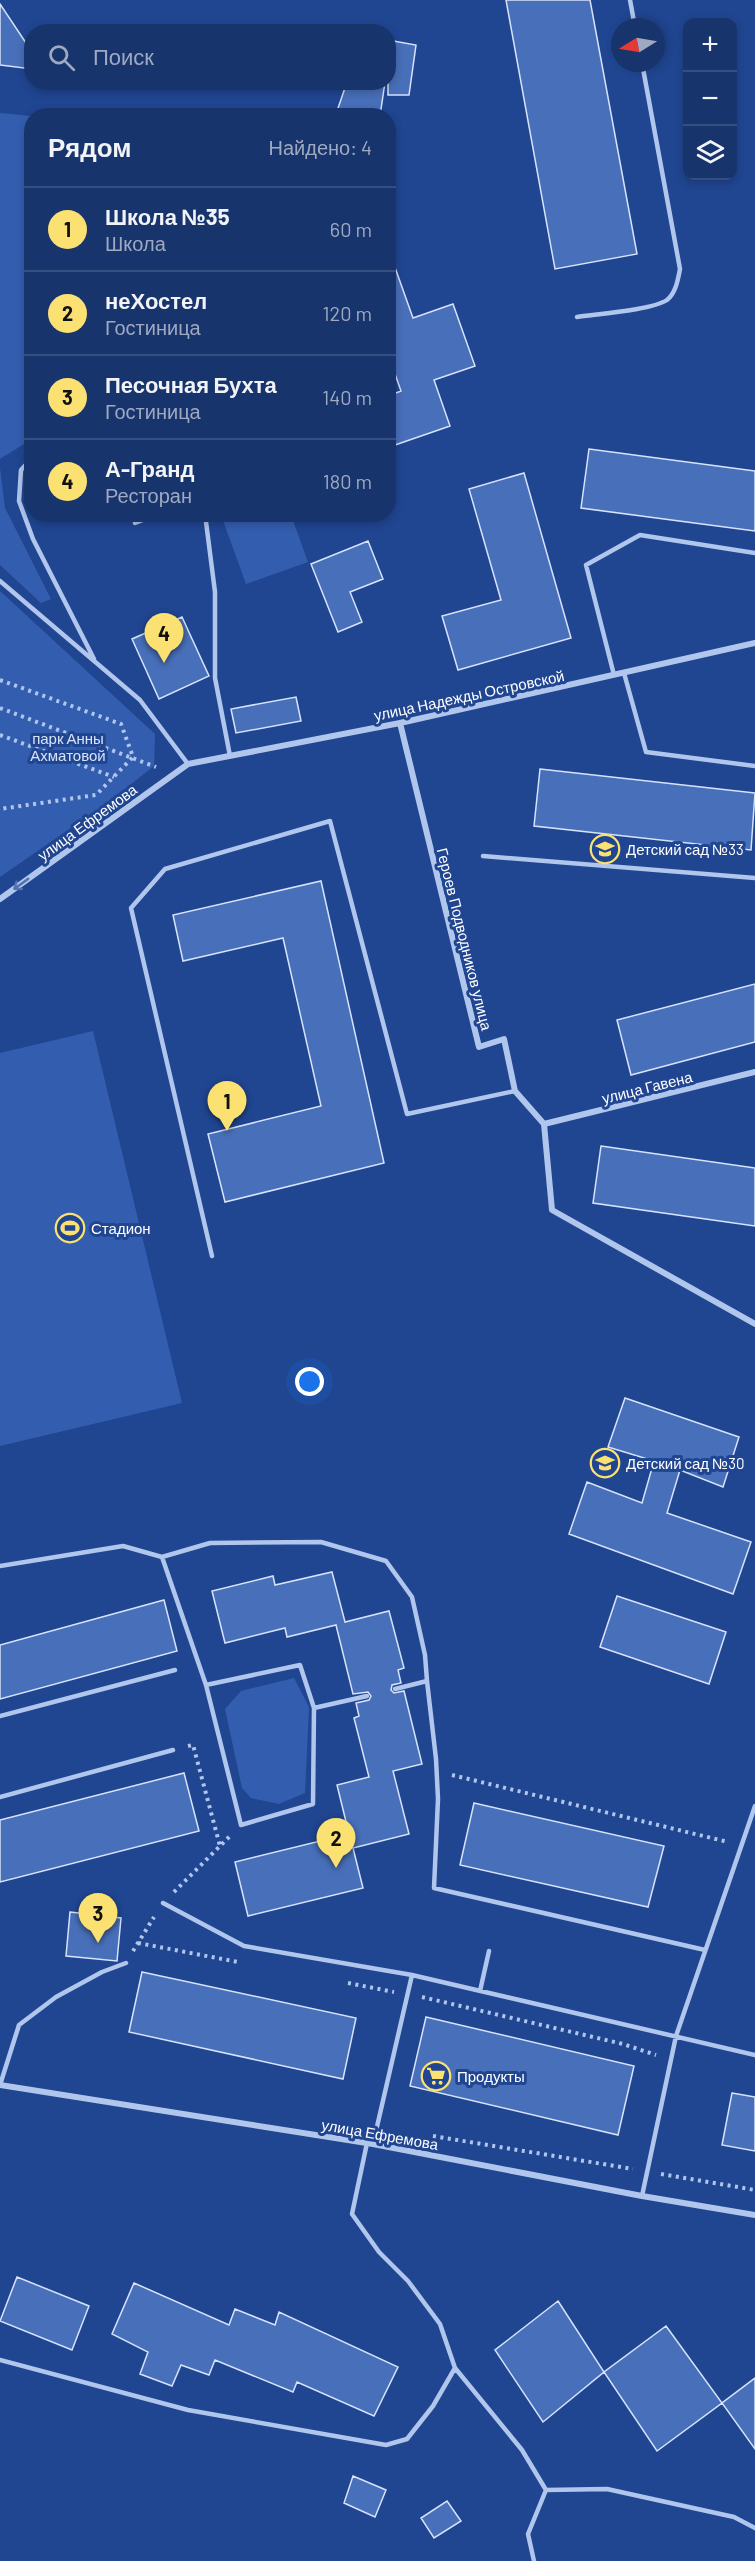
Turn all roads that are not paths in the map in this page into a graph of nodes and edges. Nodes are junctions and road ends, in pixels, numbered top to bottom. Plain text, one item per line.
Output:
1 (630, 0) edge
2 (633, 18) edge
3 (644, 72) edge
4 (577, 318) dead end
5 (24, 467) edge
6 (24, 515) edge
7 (27, 522) edge
8 (206, 522) edge
9 (755, 553) edge
10 (0, 580) edge
11 (755, 643) edge
12 (96, 662) junction
13 (624, 673) junction
14 (614, 675) junction
15 (400, 723) junction
16 (230, 756) junction
17 (188, 764) junction
18 (755, 766) edge
19 (483, 856) dead end
20 (755, 878) edge
21 (0, 899) edge
22 (755, 1072) edge
23 (514, 1091) junction
24 (544, 1124) junction
25 (212, 1256) dead end
26 (755, 1324) edge
27 (162, 1557) junction
28 (0, 1566) edge
29 (175, 1670) dead end
30 (427, 1681) junction
31 (206, 1685) junction
32 (394, 1689) dead end
33 (367, 1696) dead end
34 (314, 1708) junction
35 (0, 1716) edge
36 (173, 1750) road end
37 (0, 1797) edge
38 (755, 1806) edge
39 (163, 1904) dead end
40 (705, 1950) junction
41 (489, 1951) dead end
42 (126, 1963) dead end
43 (412, 1975) junction
44 (480, 1991) junction
45 (676, 2036) junction
46 (755, 2055) edge
47 (0, 2085) edge
48 (370, 2144) junction
49 (642, 2196) junction
50 (755, 2215) edge
51 (0, 2360) edge
52 (455, 2368) junction
53 (546, 2490) junction
54 (755, 2528) edge
55 (534, 2561) edge

1 - 2 lane
3 - 4 lane
5 - 6 lane
7 - 12 lane
8 - 16 lane
9 - 14 lane
10 - 12 lane
11 - 13 street, улица Надежды Островской
12 - 17 lane
13 - 14 street, улица Надежды Островской
13 - 18 lane
14 - 15 street, улица Надежды Островской
15 - 16 street, улица Надежды Островской
15 - 23 street, Героев Подводников улица
16 - 17 street, улица Надежды Островской
17 -> 21 street, улица Ефремова
19 - 20 lane
22 - 24 street, улица Гавена
23 - 24 street
23 - 25 lane
24 - 26 street
27 - 28 lane
27 - 30 lane
27 - 31 lane
29 - 35 lane
30 - 32 lane
30 - 40 lane
31 - 34 lane
31 - 34 lane
33 - 34 lane
36 - 37 lane
38 - 40 lane
39 - 43 lane
40 - 45 lane
41 - 44 lane
42 - 47 lane
43 - 44 lane
43 - 48 lane
44 - 45 lane
45 - 46 lane
45 - 49 lane
47 - 48 street, улица Ефремова
48 - 49 street, улица Ефремова
48 - 52 lane
49 - 50 street, улица Ефремова
51 - 52 lane
52 - 53 lane
53 - 54 lane
53 - 55 lane

